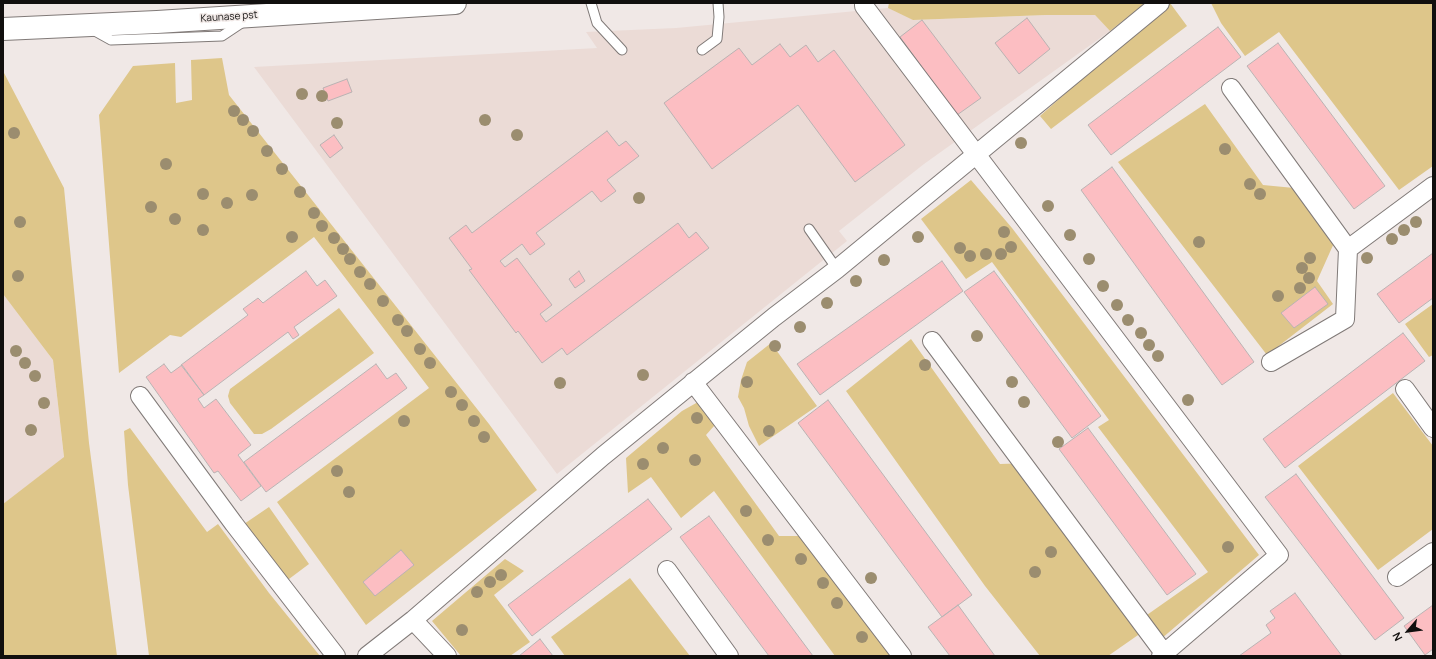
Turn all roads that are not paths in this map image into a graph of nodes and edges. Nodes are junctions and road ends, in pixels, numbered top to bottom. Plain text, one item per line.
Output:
1 (456, 3) edge
2 (591, 3) edge
3 (718, 3) edge
4 (864, 3) edge
5 (1160, 3) edge
6 (3, 30) edge
7 (622, 50) dead end
8 (702, 50) dead end
9 (1231, 88) dead end
10 (976, 155) junction
11 (1433, 186) edge
12 (808, 229) dead end
13 (1348, 250) junction
14 (837, 269) junction
15 (932, 341) dead end
16 (1271, 362) dead end
17 (693, 382) junction
18 (1405, 389) dead end
19 (140, 396) dead end
20 (1433, 428) edge
21 (1433, 552) edge
22 (667, 570) dead end
23 (1398, 577) dead end
24 (413, 620) junction
25 (1163, 655) edge
26 (336, 656) edge
27 (367, 656) edge
28 (447, 656) edge
29 (729, 656) edge
30 (902, 656) edge

1 - 6 street, Kaunase pst
2 - 7 lane
3 - 8 lane
4 - 10 street
5 - 10 street
9 - 13 street
10 - 14 street
10 - 25 street
11 - 13 street
12 - 14 lane
13 - 16 street
14 - 17 street
15 - 25 street
17 - 24 street
17 - 30 street
18 - 20 street
19 - 26 street
21 - 23 street
22 - 29 street
24 - 27 street
24 - 28 street

